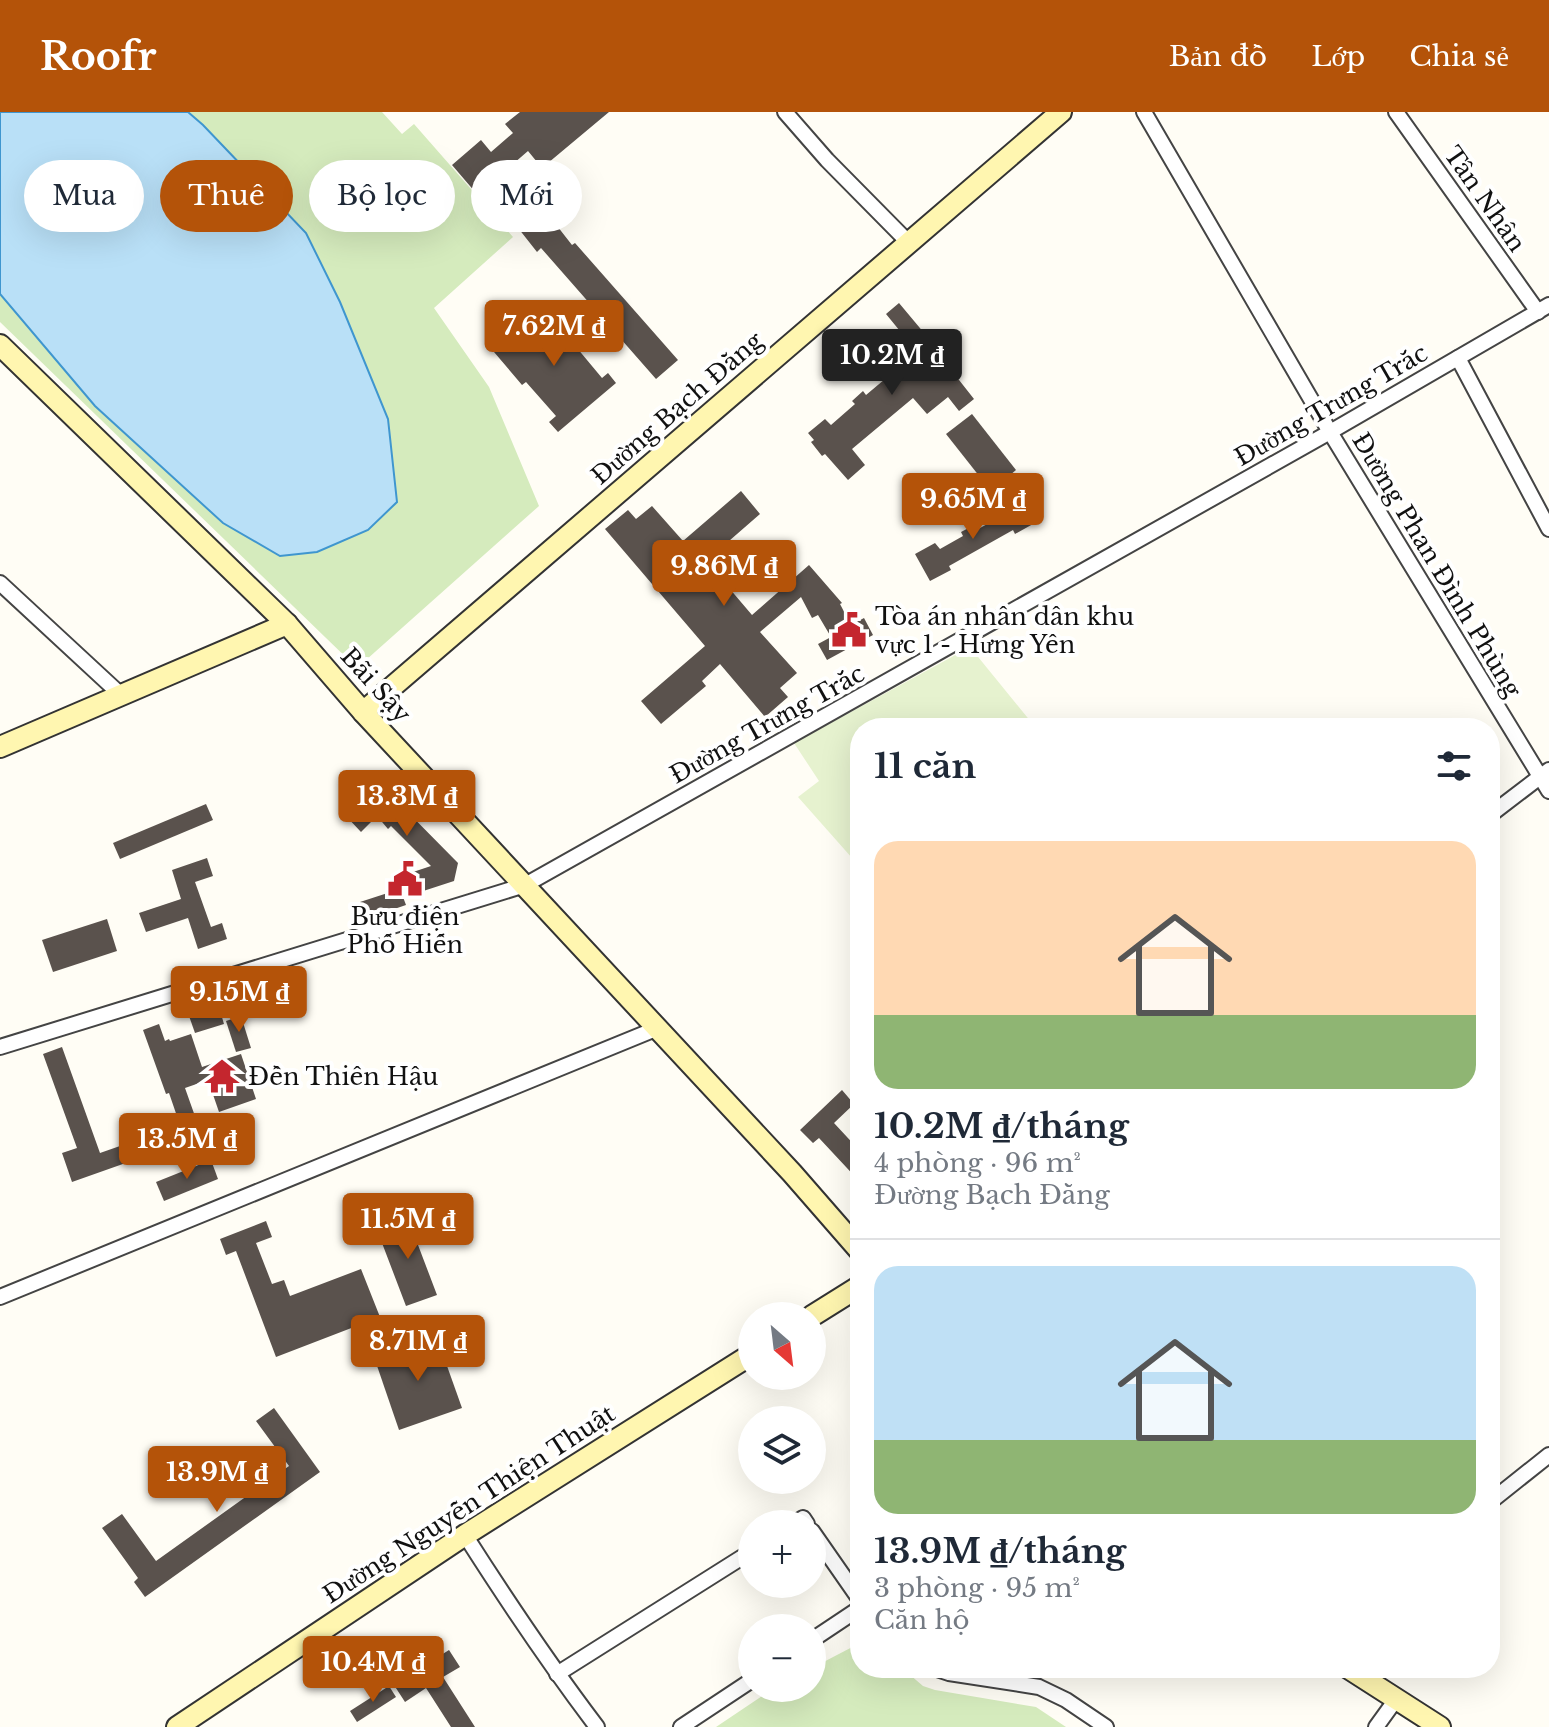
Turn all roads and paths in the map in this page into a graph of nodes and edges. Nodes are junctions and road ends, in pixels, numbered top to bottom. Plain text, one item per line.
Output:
1 (785, 112) edge
2 (1061, 112) edge
3 (1144, 112) edge
4 (1396, 112) edge
5 (909, 243) junction
6 (1544, 308) edge
7 (0, 345) edge
8 (1458, 358) junction
9 (1330, 432) junction
10 (1549, 529) edge
11 (0, 583) edge
12 (287, 624) junction
13 (121, 695) junction
14 (363, 712) junction
15 (0, 747) edge
16 (1545, 773) edge
17 (1549, 791) edge
18 (1500, 807) edge
19 (525, 885) junction
20 (658, 1028) junction
21 (0, 1047) edge
22 (850, 1240) edge
23 (850, 1292) edge
24 (0, 1297) edge
25 (826, 1307) edge
26 (738, 1363) edge
27 (1549, 1455) edge
28 (1500, 1494) edge
29 (465, 1535) junction
30 (826, 1551) edge
31 (738, 1560) edge
32 (850, 1586) edge
33 (850, 1615) edge
34 (826, 1631) edge
35 (557, 1674) junction
36 (981, 1678) edge
37 (1364, 1678) edge
38 (738, 1689) edge
39 (1397, 1698) junction
40 (177, 1727) edge
41 (597, 1727) edge
42 (681, 1727) edge
43 (1106, 1727) edge
44 (1376, 1727) edge
45 (1440, 1727) edge

1 - 5 street
2 - 5 street, Đường Bạch Đằng
3 - 9 street, Đường Phan Đình Phùng
4 - 6 street, Tân Nhân
5 - 14 street, Đường Bạch Đằng
6 - 8 street, Đường Trưng Trắc
7 - 12 street, Bãi Sậy
8 - 9 street, Đường Trưng Trắc
8 - 10 street
9 - 16 street, Đường Phan Đình Phùng
9 - 19 street, Đường Trưng Trắc
11 - 13 street
12 - 13 street
12 - 14 street, Bãi Sậy
13 - 15 street
14 - 19 street, Bãi Sậy
16 - 17 street, Đường Phan Đình Phùng
16 - 18 street
19 - 20 street, Bãi Sậy
19 - 21 street, Đường Trưng Trắc
20 - 22 street, Bãi Sậy
20 - 24 street
23 - 25 street
26 - 29 street, Đường Nguyễn Thiện Thuật
27 - 28 street
29 - 35 street
29 - 40 street, Đường Nguyễn Thiện Thuật
30 - 32 street
31 - 35 street
33 - 34 street
35 - 41 street
36 - 43 street
37 - 39 street
38 - 42 street
39 - 44 street
39 - 45 street

